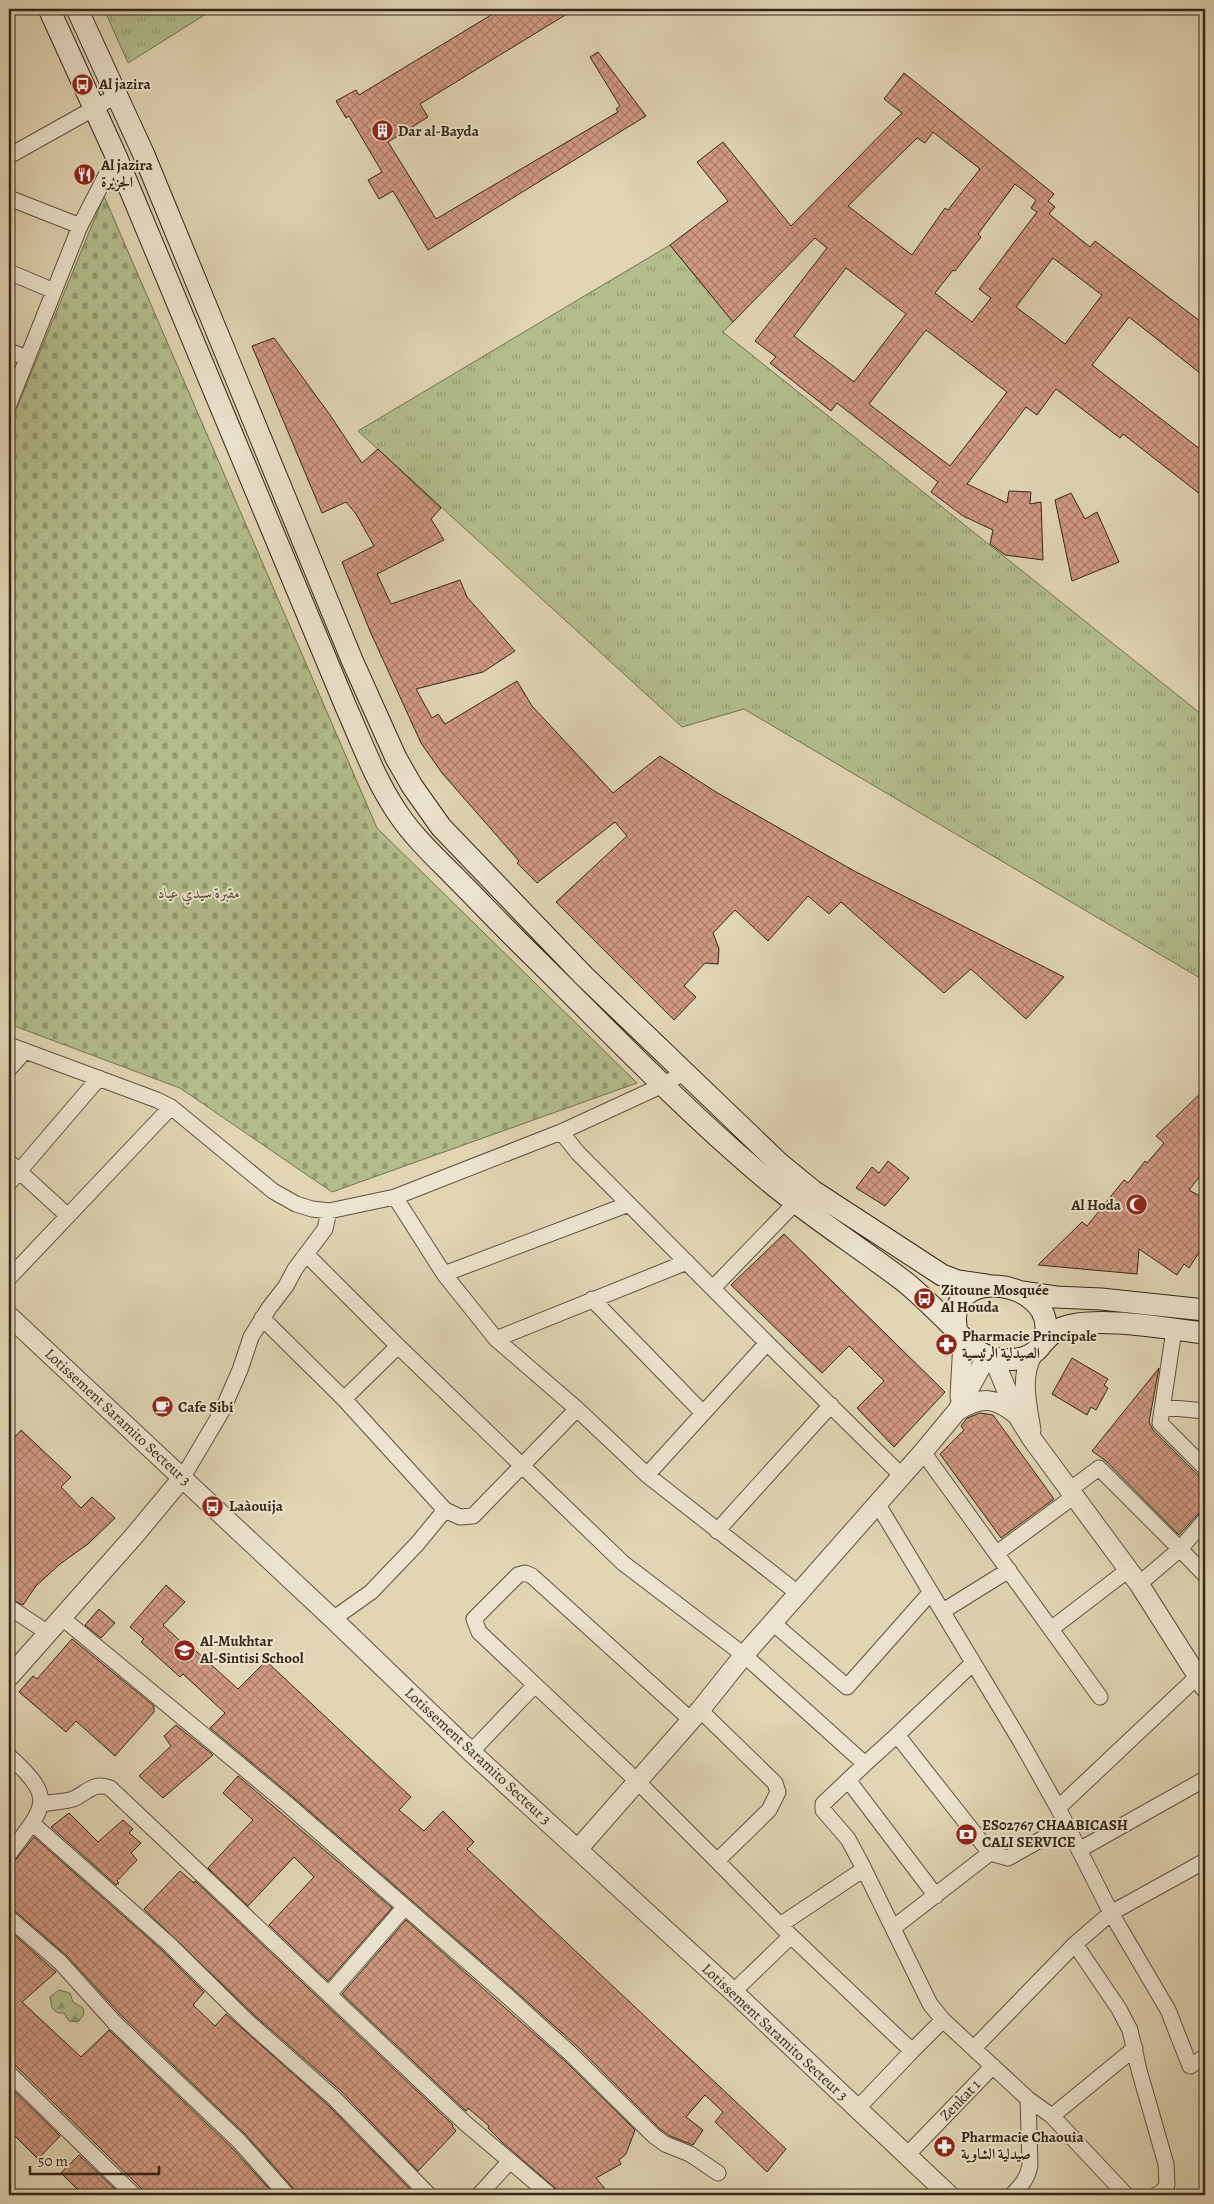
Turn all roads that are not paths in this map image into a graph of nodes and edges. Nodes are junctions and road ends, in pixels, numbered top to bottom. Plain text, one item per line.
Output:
1 (49, 9) edge
2 (77, 9) edge
3 (116, 96) junction
4 (94, 108) junction
5 (9, 156) edge
6 (116, 156) junction
7 (9, 198) edge
8 (80, 226) junction
9 (9, 272) edge
10 (54, 291) junction
11 (9, 350) edge
12 (27, 358) junction
13 (9, 404) edge
14 (352, 660) junction
15 (330, 669) junction
16 (534, 924) junction
17 (517, 940) junction
18 (9, 1045) edge
19 (26, 1051) junction
20 (9, 1069) edge
21 (683, 1073) junction
22 (99, 1078) junction
23 (663, 1085) junction
24 (171, 1107) junction
25 (561, 1132) junction
26 (12, 1172) edge
27 (395, 1197) junction
28 (795, 1203) junction
29 (629, 1204) junction
30 (329, 1211) junction
31 (68, 1216) junction
32 (306, 1254) junction
33 (687, 1262) junction
34 (444, 1274) junction
35 (9, 1278) edge
36 (986, 1285) junction
37 (714, 1288) junction
38 (1014, 1290) junction
39 (592, 1299) junction
40 (1205, 1310) edge
41 (9, 1316) edge
42 (262, 1318) junction
43 (1174, 1330) junction
44 (1205, 1333) edge
45 (960, 1336) junction
46 (496, 1339) junction
47 (767, 1343) junction
48 (398, 1346) junction
49 (1037, 1349) junction
50 (990, 1356) junction
51 (344, 1399) junction
52 (831, 1405) junction
53 (1163, 1407) junction
54 (576, 1409) junction
55 (957, 1410) junction
56 (1205, 1410) edge
57 (702, 1412) junction
58 (1017, 1415) junction
59 (1032, 1439) junction
60 (923, 1452) junction
61 (522, 1466) junction
62 (1205, 1468) edge
63 (647, 1475) junction
64 (902, 1476) junction
65 (183, 1477) junction
66 (1071, 1494) junction
67 (877, 1503) junction
68 (445, 1510) junction
69 (1205, 1520) edge
70 (717, 1531) junction
71 (1180, 1549) junction
72 (997, 1553) junction
73 (1008, 1570) junction
74 (1205, 1575) edge
75 (1134, 1577) junction
76 (932, 1592) junction
77 (799, 1594) junction
78 (9, 1607) edge
79 (943, 1612) junction
80 (61, 1617) junction
81 (333, 1619) junction
82 (773, 1623) junction
83 (1051, 1629) junction
84 (48, 1633) junction
85 (744, 1655) junction
86 (973, 1663) junction
87 (9, 1677) edge
88 (1202, 1682) edge
89 (535, 1685) junction
90 (1100, 1697) dead end
91 (695, 1715) junction
92 (897, 1736) junction
93 (471, 1752) junction
94 (9, 1756) edge
95 (865, 1764) junction
96 (1205, 1779) edge
97 (848, 1780) junction
98 (638, 1782) junction
99 (41, 1804) junction
100 (1058, 1808) junction
101 (32, 1823) junction
102 (1068, 1825) junction
103 (578, 1849) junction
104 (1079, 1850) junction
105 (990, 1853) junction
106 (9, 1854) edge
107 (717, 1861) junction
108 (1205, 1861) edge
109 (864, 1869) junction
110 (936, 1896) junction
111 (404, 1908) junction
112 (1111, 1913) junction
113 (9, 1918) edge
114 (893, 1928) junction
115 (785, 1930) junction
116 (1075, 1944) junction
117 (733, 1992) junction
118 (330, 1993) junction
119 (943, 2020) junction
120 (974, 2048) junction
121 (1134, 2048) junction
122 (912, 2051) junction
123 (1205, 2058) edge
124 (993, 2066) junction
125 (9, 2073) edge
126 (1028, 2099) junction
127 (857, 2108) junction
128 (1052, 2116) junction
129 (906, 2155) junction
130 (510, 2161) junction
131 (718, 2173) dead end
132 (134, 2195) edge
133 (287, 2195) edge
134 (428, 2195) edge
135 (479, 2195) edge
136 (550, 2195) edge
137 (949, 2195) edge
138 (1012, 2195) edge
139 (1126, 2195) edge
140 (1156, 2195) edge

1 - 4 main road
2 - 3 main road
3 - 4 street
3 - 14 main road
4 - 5 street
4 - 6 main road
6 - 8 street
6 - 15 main road
7 - 8 street
8 - 10 street
9 - 10 street
10 - 12 street
11 - 12 street
12 - 13 street
14 - 15 main road
14 - 16 main road
15 - 17 main road
16 - 17 main road
16 - 21 main road
17 - 23 main road
18 - 19 street
19 - 20 street
19 - 22 street
21 - 23 street
21 - 36 main road
22 - 24 street
22 - 26 street
23 - 25 street
23 - 28 main road
24 - 30 street
24 - 31 street
25 - 27 street
25 - 29 street
26 - 31 street
27 - 30 street
27 - 34 street
28 - 37 street
28 - 45 main road
29 - 33 street
29 - 34 street
30 - 32 street
31 - 35 street
32 - 42 street
32 - 48 street
33 - 37 street
33 - 39 street
34 - 46 street
36 - 38 main road
36 - 45 main road
37 - 47 street
38 - 40 main road
38 - 49 main road
39 - 46 street
39 - 57 street
41 - 65 street, Lotissement Saramito Secteur 3
42 - 51 street
42 - 65 street
43 - 44 main road
43 - 49 main road
43 - 53 street
45 - 50 main road
45 - 55 street
46 - 54 street
47 - 52 street
47 - 57 street
48 - 51 street
48 - 61 street
49 - 50 main road
49 - 59 street
50 - 55 street
50 - 58 street
51 - 68 street
52 - 64 street
52 - 70 street
53 - 56 street
53 - 62 street
54 - 61 street
54 - 63 street
55 - 58 street
55 - 60 street
57 - 63 street
58 - 59 street
59 - 66 street
60 - 64 street
60 - 72 street
61 - 68 street
61 - 85 street
63 - 70 street
64 - 67 street
65 - 80 street
65 - 81 street, Lotissement Saramito Secteur 3
66 - 71 street
66 - 72 street
66 - 75 street
67 - 76 street
67 - 77 street
68 - 81 street
69 - 71 street
70 - 77 street
71 - 74 street
71 - 75 street
72 - 73 street
73 - 79 street
73 - 83 street
75 - 83 street
75 - 88 street
76 - 79 street
76 - 82 street
77 - 82 street
78 - 84 street
79 - 86 street
80 - 84 street
80 - 111 street
81 - 93 street, Lotissement Saramito Secteur 3
82 - 85 street
83 - 90 street
84 - 87 street
85 - 91 street
85 - 95 street
86 - 92 street
86 - 100 street
88 - 100 street
89 - 91 street
89 - 93 street
89 - 98 street
91 - 98 street
91 - 107 street
92 - 95 street
92 - 105 street
93 - 103 street, Lotissement Saramito Secteur 3
94 - 99 street
95 - 97 street
96 - 104 street
97 - 109 street
97 - 110 street
98 - 103 street
98 - 107 street
99 - 101 street
99 - 118 street
100 - 102 street
101 - 106 street
101 - 134 street
102 - 104 street
102 - 105 street
103 - 117 street, Lotissement Saramito Secteur 3
104 - 112 street
105 - 110 street
107 - 115 street
108 - 112 street
109 - 114 street
109 - 115 street
110 - 114 street
111 - 118 street
111 - 131 street
112 - 116 street
112 - 123 street
113 - 133 street
114 - 119 street
115 - 117 street
115 - 122 street
116 - 120 street
116 - 121 street
117 - 127 street, Lotissement Saramito Secteur 3
118 - 130 street
119 - 120 street
119 - 122 street
120 - 124 street
121 - 128 street
121 - 140 street
122 - 127 street
124 - 126 street
124 - 129 street, Zenkat 1
125 - 132 street
126 - 128 street
126 - 138 street
127 - 129 street, Lotissement Saramito Secteur 3
128 - 139 street
129 - 137 street, Lotissement Saramito Secteur 3
130 - 135 street
130 - 136 street

